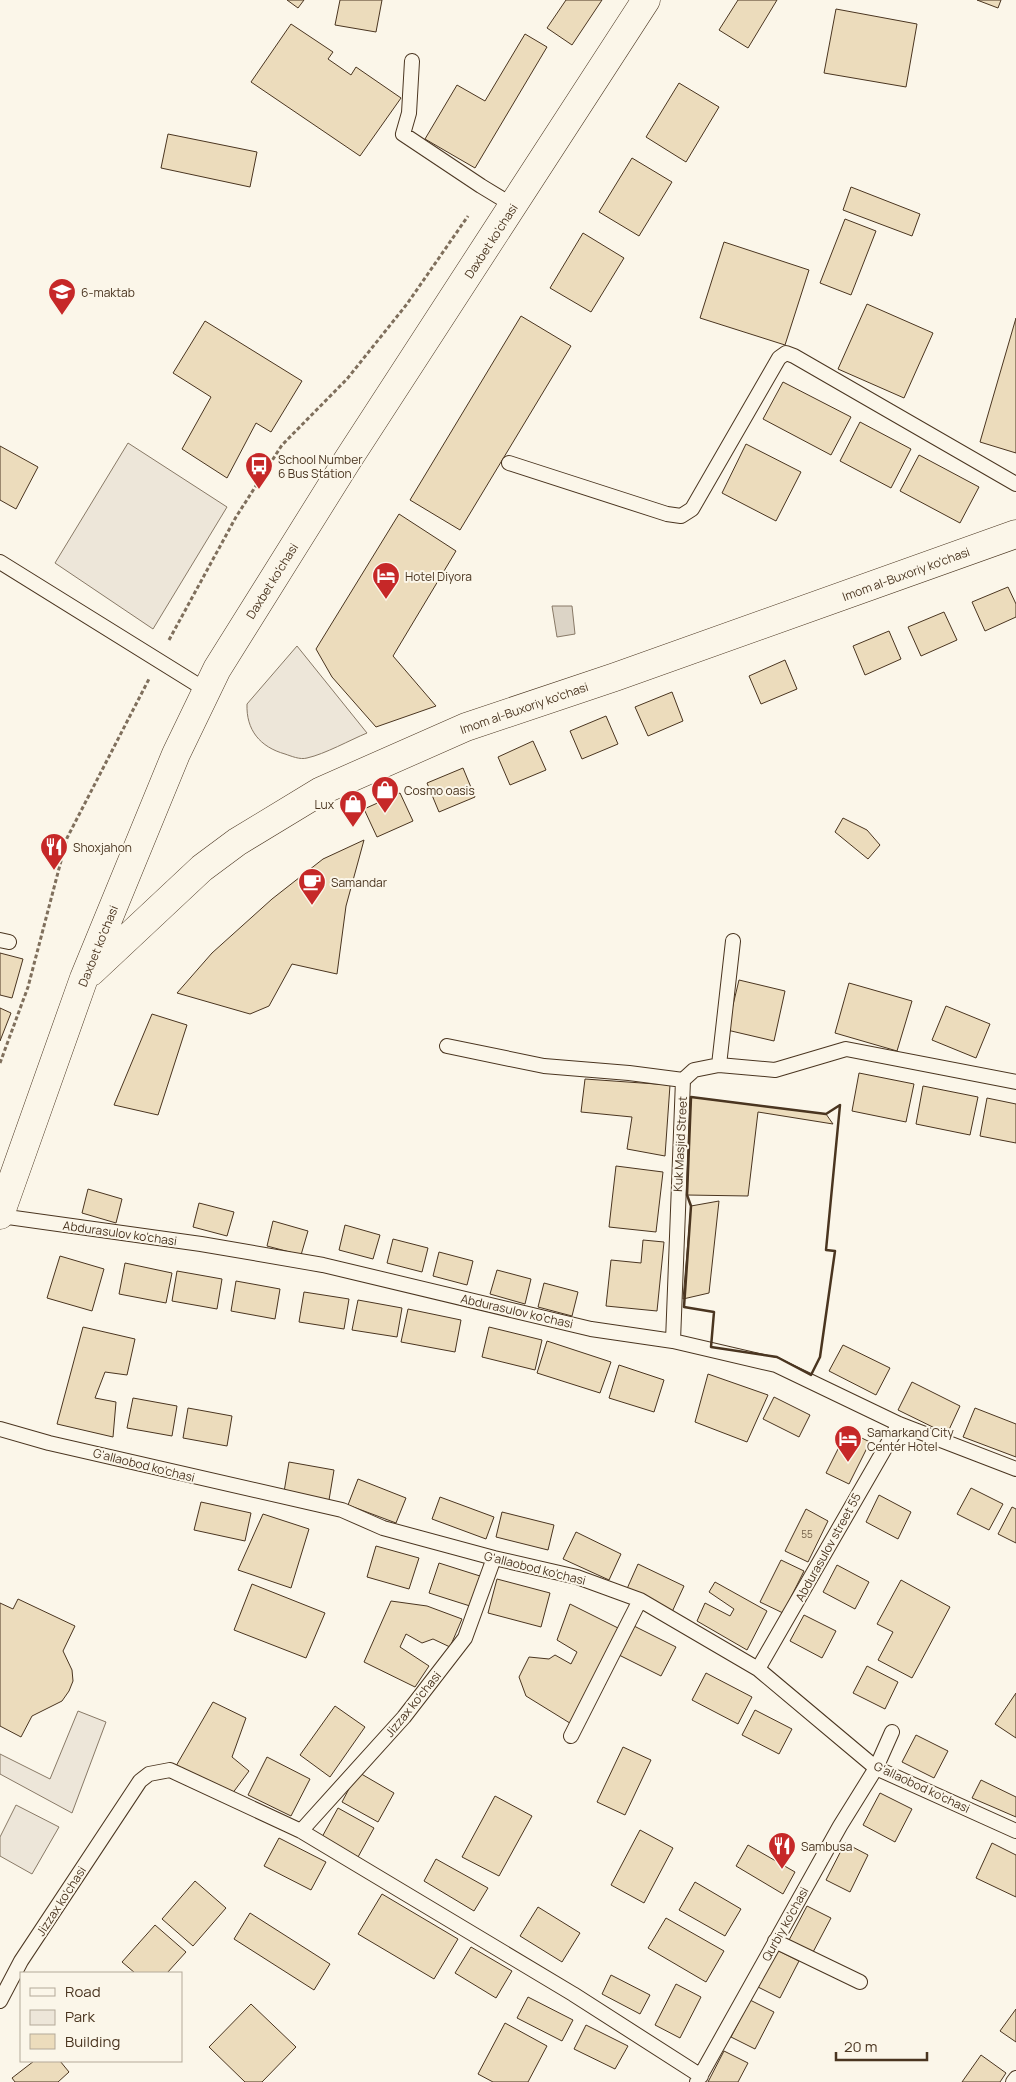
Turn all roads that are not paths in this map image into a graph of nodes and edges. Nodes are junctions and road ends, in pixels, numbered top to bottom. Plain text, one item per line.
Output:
1 (646, 0) edge
2 (412, 61) dead end
3 (514, 206) junction
4 (509, 463) dead end
5 (1016, 484) edge
6 (1016, 534) edge
7 (0, 562) edge
8 (206, 690) junction
9 (733, 941) dead end
10 (84, 978) junction
11 (447, 1046) dead end
12 (718, 1065) junction
13 (683, 1080) junction
14 (1016, 1082) edge
15 (0, 1216) edge
16 (673, 1341) junction
17 (899, 1424) junction
18 (0, 1429) edge
19 (1016, 1469) edge
20 (494, 1558) junction
21 (640, 1600) junction
22 (758, 1670) junction
23 (892, 1732) dead end
24 (571, 1736) dead end
25 (876, 1768) junction
26 (301, 1831) junction
27 (1016, 1831) edge
28 (775, 1941) junction
29 (860, 1982) dead end
30 (0, 2001) edge
31 (1016, 2078) edge
32 (699, 2079) edge
33 (1013, 2082) edge

1 - 3 main road, Daxbet ko'chasi
2 - 3 lane
3 - 8 main road, Daxbet ko'chasi
4 - 5 lane
6 - 10 main road, Imom al-Buxoriy ko'chasi
7 - 8 lane
8 - 10 main road, Daxbet ko'chasi
9 - 12 lane
10 - 15 main road, Daxbet ko'chasi
11 - 13 lane
12 - 13 lane, Kuk Masjid Street
12 - 14 lane, Kuk Masjid Street
13 - 16 lane, Kuk Masjid Street
15 - 16 lane, Abdurasulov ko'chasi
16 - 17 lane, Abdurasulov ko'chasi
17 - 19 lane, Abdurasulov ko'chasi
17 - 22 lane, Abdurasulov street 55
18 - 20 lane, G'allaobod ko'chasi
20 - 21 lane, G'allaobod ko'chasi
20 - 26 lane, Jizzax ko'chasi
21 - 22 lane, G'allaobod ko'chasi
21 - 24 lane
22 - 25 lane, G'allaobod ko'chasi
23 - 25 lane, Qurbiy ko'chasi
25 - 27 lane, G'allaobod ko'chasi
25 - 28 lane, Qurbiy ko'chasi
26 - 30 lane, Jizzax ko'chasi
26 - 32 lane
28 - 29 lane
28 - 32 lane, Qurbiy ko'chasi
31 - 33 lane

